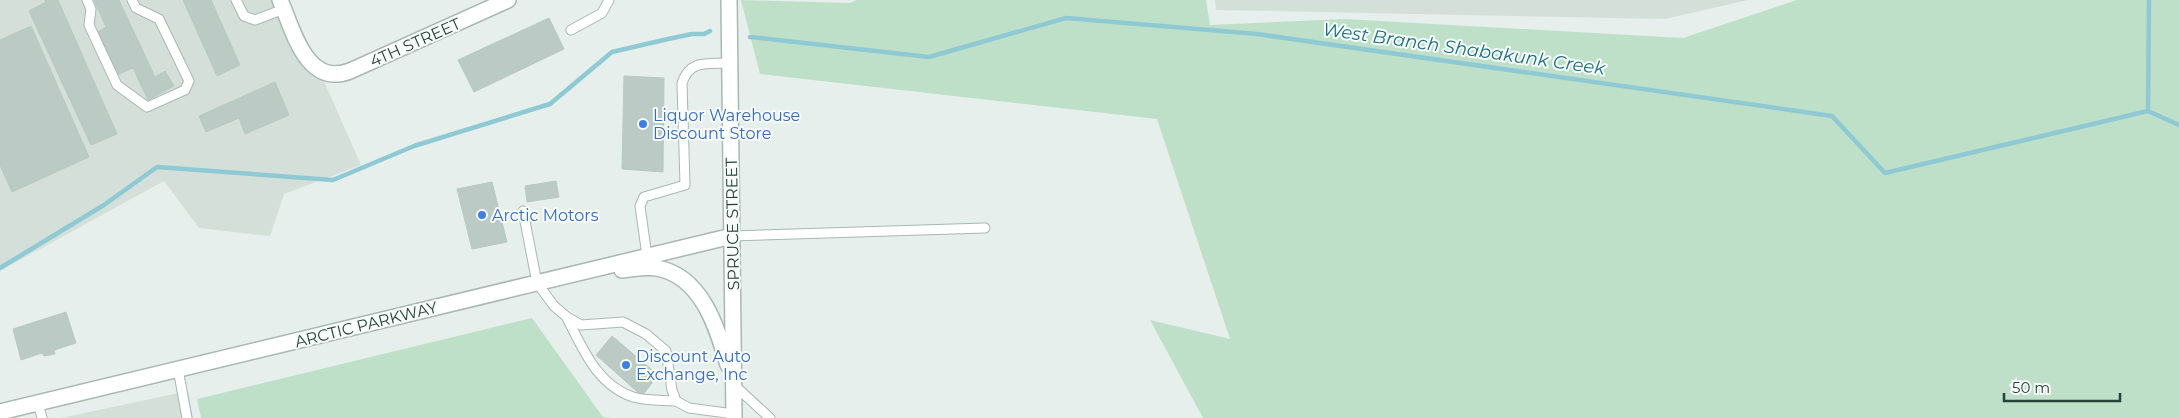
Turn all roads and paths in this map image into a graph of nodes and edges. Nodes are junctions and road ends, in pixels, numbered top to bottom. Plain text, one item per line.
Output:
1 (86, 0) edge
2 (132, 0) edge
3 (236, 0) edge
4 (508, 0) edge
5 (609, 0) edge
6 (729, 0) edge
7 (282, 5) edge
8 (571, 30) dead end
9 (729, 63) junction
10 (523, 211) dead end
11 (985, 228) dead end
12 (732, 236) junction
13 (647, 256) junction
14 (537, 283) junction
15 (567, 317) junction
16 (178, 370) junction
17 (734, 384) junction
18 (676, 401) junction
19 (38, 403) junction
20 (0, 412) edge
21 (734, 416) edge
22 (185, 417) edge
23 (42, 418) edge
24 (770, 418) edge

1 - 2 lane
3 - 7 lane
4 - 7 street, 4TH STREET
5 - 8 lane
6 - 9 street, SPRUCE STREET
9 - 12 street, SPRUCE STREET
9 - 13 lane
10 - 14 lane
11 - 12 lane
12 - 13 street, ARCTIC PARKWAY
12 - 17 street, SPRUCE STREET
13 - 14 street, ARCTIC PARKWAY
14 - 15 lane
14 - 16 street, ARCTIC PARKWAY
14 - 17 street
15 - 18 lane
15 - 18 lane
16 - 19 street, ARCTIC PARKWAY
16 - 22 lane
17 - 21 street, SPRUCE STREET
17 - 24 lane
18 - 21 lane
19 - 20 street, ARCTIC PARKWAY
19 - 23 lane

